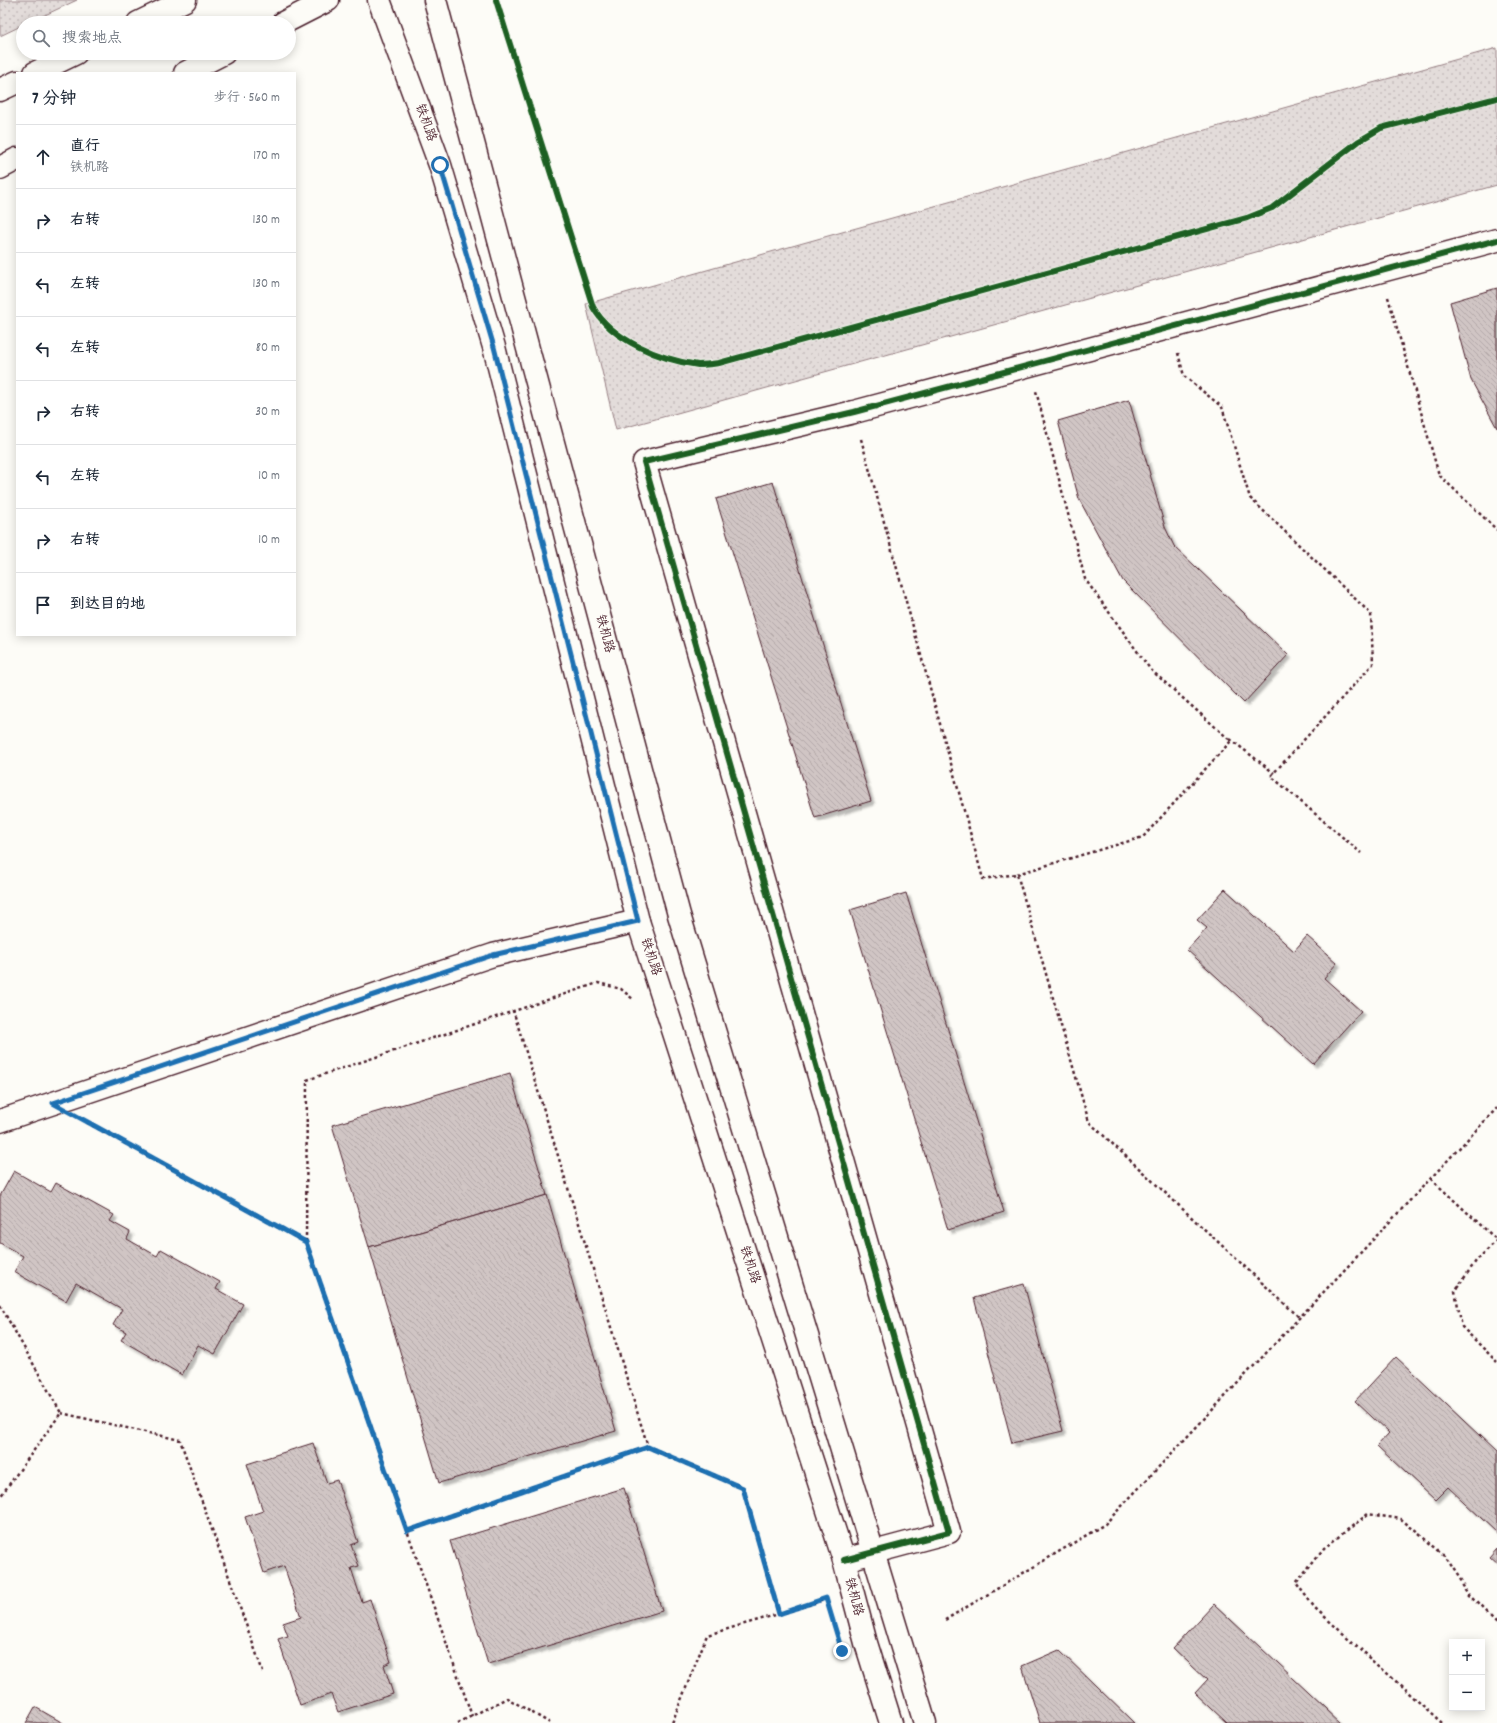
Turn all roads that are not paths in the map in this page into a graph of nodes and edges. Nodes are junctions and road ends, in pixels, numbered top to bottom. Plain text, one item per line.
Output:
1 (185, 0) edge
2 (328, 0) edge
3 (379, 0) edge
4 (435, 0) edge
5 (152, 16) edge
6 (296, 16) edge
7 (62, 60) edge
8 (210, 60) edge
9 (37, 72) edge
10 (187, 72) edge
11 (16, 82) edge
12 (0, 90) edge
13 (16, 160) edge
14 (0, 168) edge
15 (1497, 240) edge
16 (638, 921) junction
17 (0, 1121) edge
18 (873, 1552) junction
19 (844, 1560) junction
20 (891, 1723) edge
21 (925, 1723) edge

1 - 5 main road
2 - 6 main road
3 - 16 main road, 铁机路
4 - 18 main road, 铁机路
7 - 9 main road
8 - 10 main road
11 - 12 main road
13 - 14 main road
15 - 18 main road
16 - 17 main road
16 - 19 main road, 铁机路
18 - 19 main road
18 - 21 main road, 铁机路
19 - 20 main road, 铁机路

